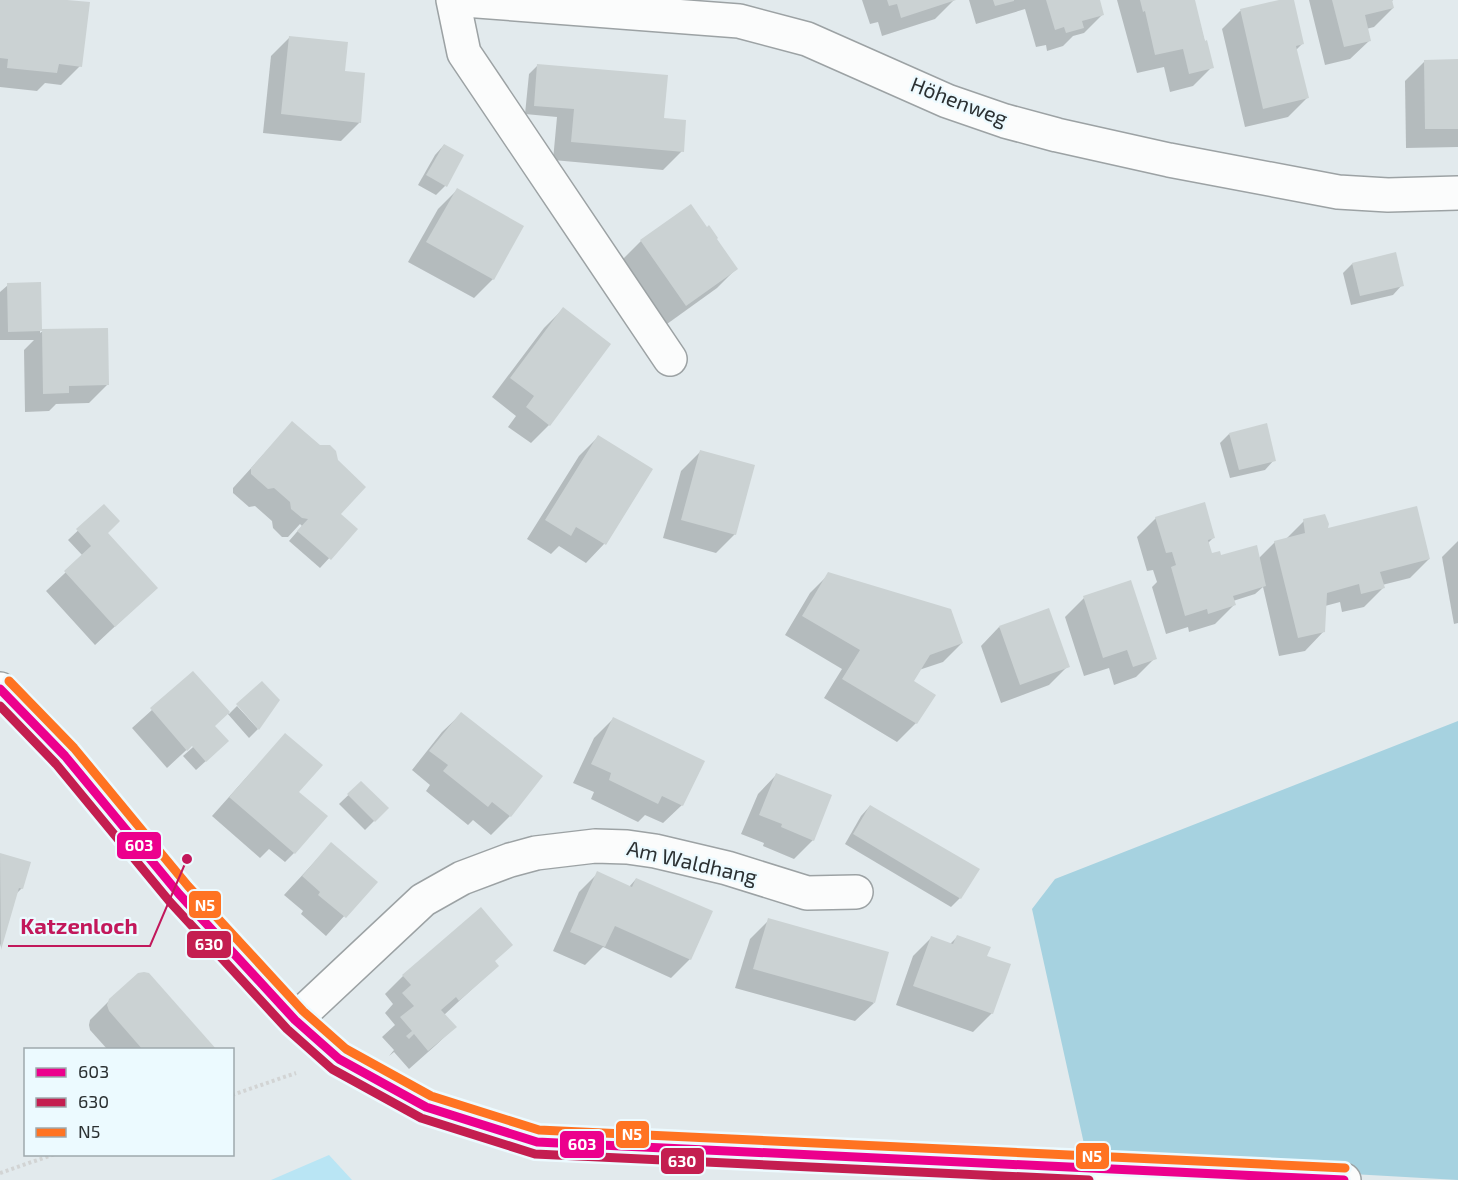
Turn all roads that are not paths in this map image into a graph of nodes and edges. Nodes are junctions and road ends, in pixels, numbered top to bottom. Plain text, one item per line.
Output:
1 (453, 0) edge
2 (464, 0) edge
3 (1458, 193) edge
4 (670, 360) dead end
5 (0, 689) edge
6 (856, 892) dead end
7 (295, 1020) junction
8 (1344, 1180) edge

1 - 4 street
2 - 3 street, Höhenweg
5 - 7 street
6 - 7 street, Am Waldhang
7 - 8 street

